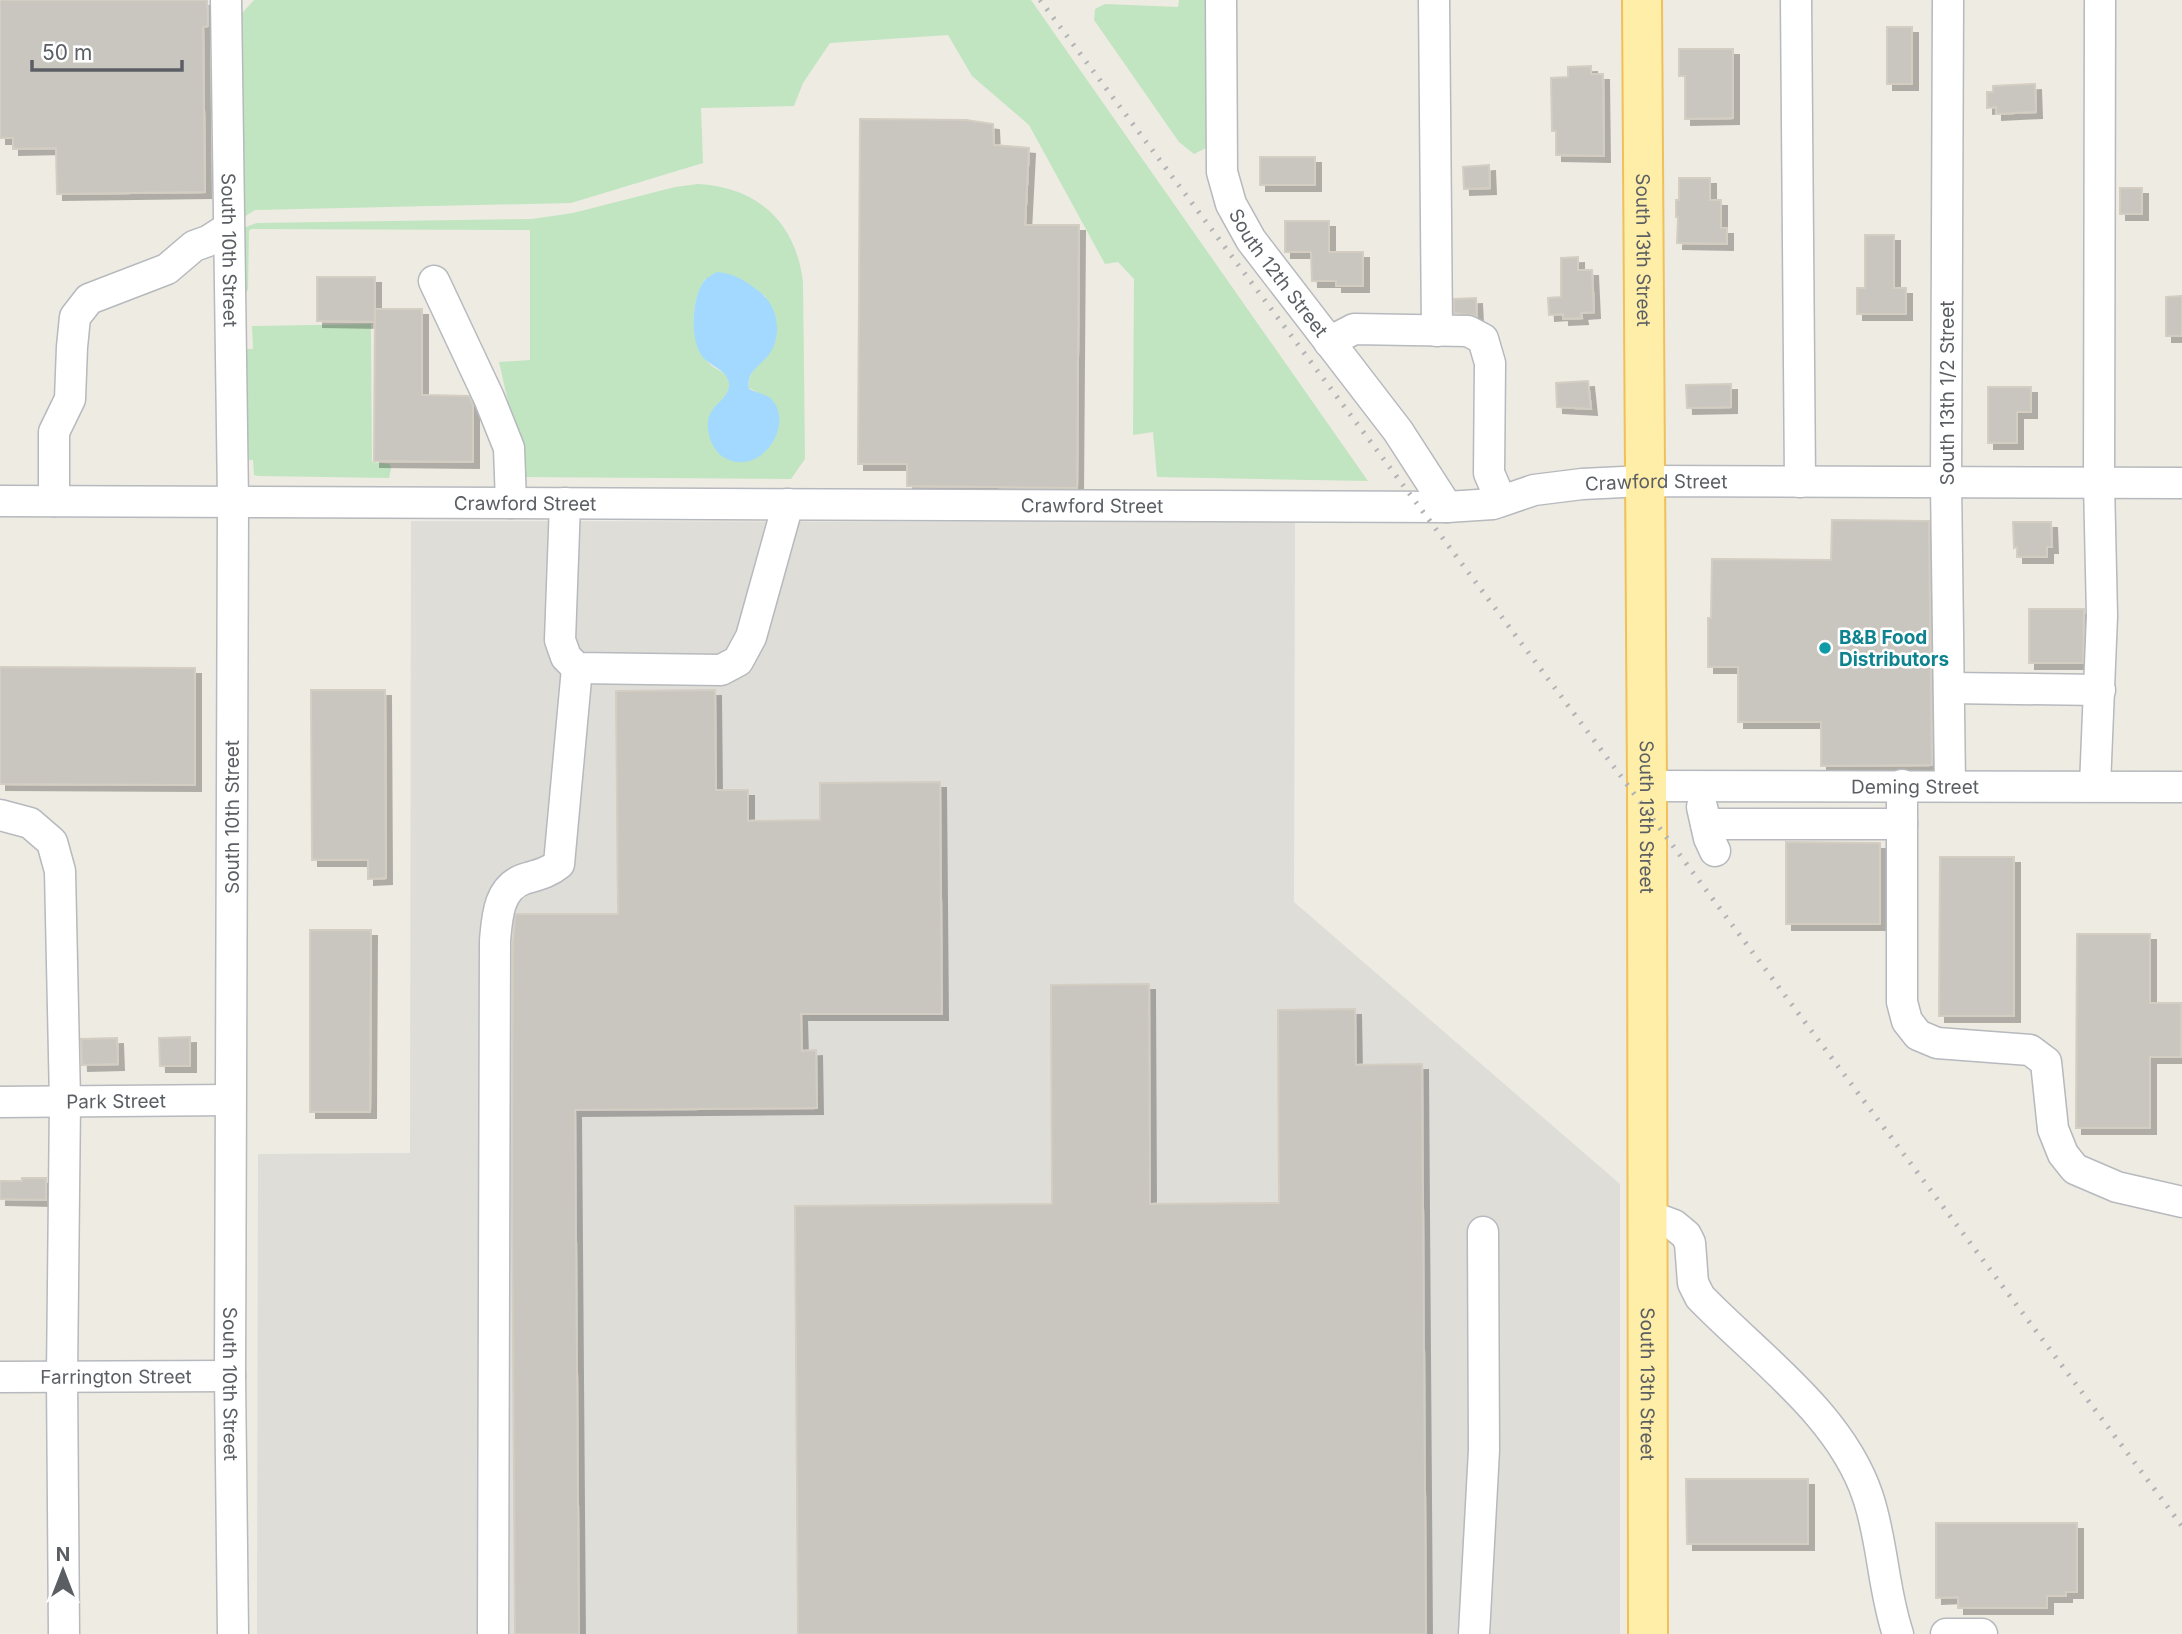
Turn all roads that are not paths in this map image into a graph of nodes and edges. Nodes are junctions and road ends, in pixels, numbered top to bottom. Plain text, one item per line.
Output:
1 (226, 0) edge
2 (1221, 0) edge
3 (1434, 0) edge
4 (1642, 0) edge
5 (1796, 0) edge
6 (1948, 0) edge
7 (2100, 0) edge
8 (228, 228) junction
9 (434, 281) dead end
10 (1437, 331) junction
11 (1329, 342) junction
12 (1644, 481) junction
13 (1800, 482) junction
14 (1947, 482) junction
15 (2099, 483) junction
16 (2182, 483) edge
17 (0, 501) edge
18 (54, 501) junction
19 (233, 501) junction
20 (1502, 501) junction
21 (511, 503) junction
22 (565, 503) junction
23 (788, 504) junction
24 (1447, 507) junction
25 (577, 668) junction
26 (1949, 688) junction
27 (2100, 690) junction
28 (1902, 785) junction
29 (1950, 785) junction
30 (1647, 786) junction
31 (1696, 786) junction
32 (2095, 786) junction
33 (2182, 787) edge
34 (0, 815) edge
35 (1902, 824) junction
36 (230, 1100) junction
37 (65, 1101) junction
38 (0, 1102) edge
39 (2182, 1202) edge
40 (1647, 1215) junction
41 (1483, 1232) dead end
42 (230, 1376) junction
43 (0, 1377) edge
44 (62, 1377) junction
45 (64, 1634) edge
46 (233, 1634) edge
47 (493, 1634) edge
48 (1474, 1634) edge
49 (1648, 1634) edge
50 (1898, 1634) edge
51 (1946, 1634) edge
52 (1983, 1634) edge

1 - 8 street, South 10th Street
2 - 11 street, South 12th Street
3 - 10 street
4 - 12 main road, South 13th Street
5 - 13 street
6 - 14 street, South 13th 1/2 Street
7 - 15 street
8 - 18 street
8 - 19 street, South 10th Street
9 - 21 street
10 - 11 street
10 - 20 street
11 - 24 street, South 12th Street
12 - 13 street, Crawford Street
12 - 20 street, Crawford Street
12 - 30 main road, South 13th Street
13 - 14 street, Crawford Street
14 - 15 street, Crawford Street
14 - 26 street, South 13th 1/2 Street
15 - 16 street, Crawford Street
15 - 27 street
17 - 18 street, Crawford Street
18 - 19 street, Crawford Street
19 - 21 street, Crawford Street
19 - 36 street, South 10th Street
20 - 24 street, Crawford Street
21 - 22 street, Crawford Street
22 - 23 street, Crawford Street
22 - 25 street
23 - 24 street, Crawford Street
23 - 25 street
25 - 47 street
26 - 27 street
26 - 29 street, South 13th 1/2 Street
27 - 32 street
28 - 29 street, Deming Street
28 - 31 street, Deming Street
28 - 35 street
29 - 32 street, Deming Street
30 - 31 street, Deming Street
30 - 40 main road, South 13th Street
31 - 35 street
32 - 33 street, Deming Street
34 - 37 street
35 - 39 street
36 - 37 street, Park Street
36 - 42 street, South 10th Street
37 - 38 street, Park Street
37 - 44 street
40 - 49 main road, South 13th Street
40 - 50 street
41 - 48 street
42 - 44 street, Farrington Street
42 - 46 street, South 10th Street
43 - 44 street, Farrington Street
44 - 45 street
51 - 52 street

